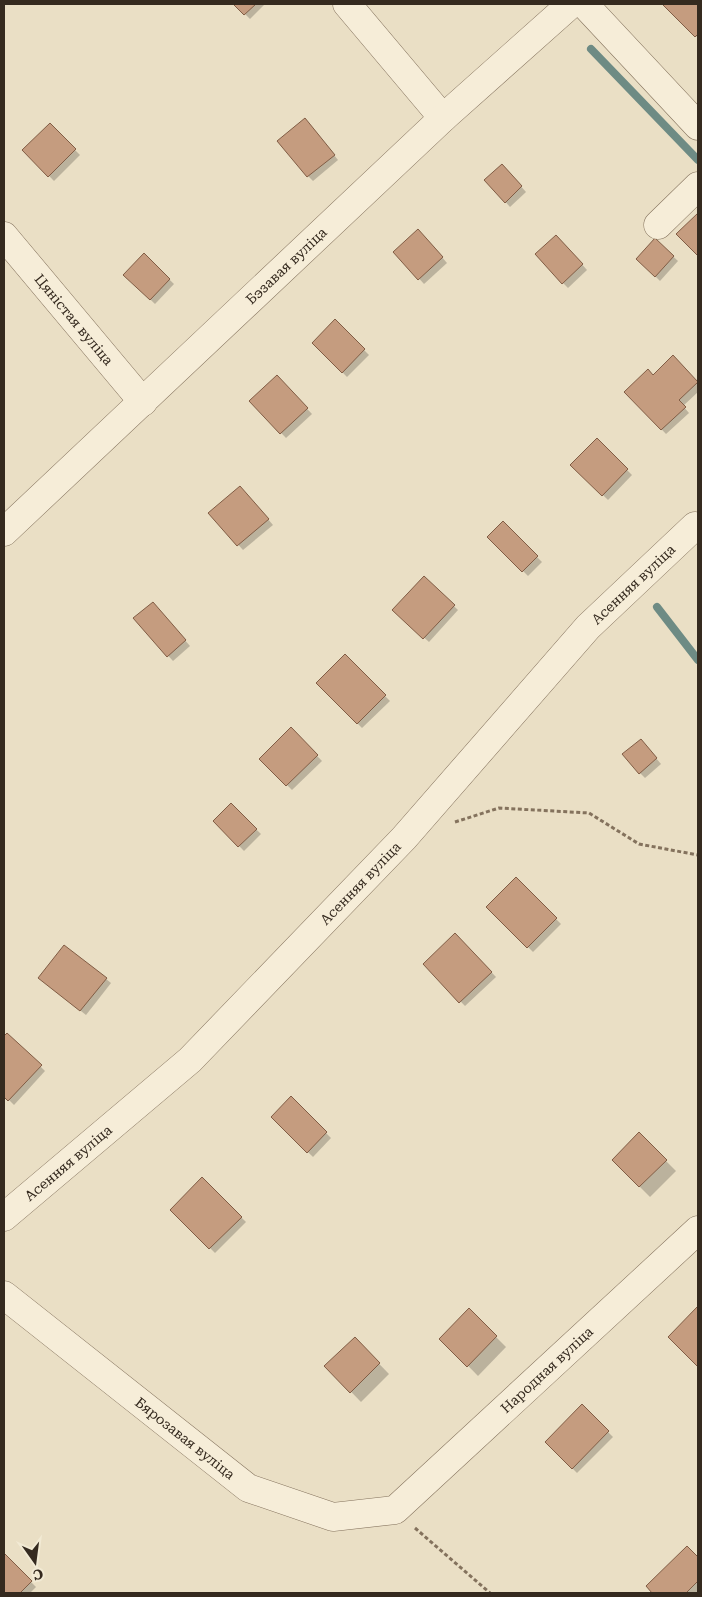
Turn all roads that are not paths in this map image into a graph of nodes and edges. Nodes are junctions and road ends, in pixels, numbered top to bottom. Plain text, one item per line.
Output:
1 (346, 4) edge
2 (571, 4) edge
3 (584, 4) edge
4 (444, 118) junction
5 (698, 126) edge
6 (698, 186) edge
7 (658, 225) dead end
8 (4, 236) edge
9 (143, 402) junction
10 (695, 526) dead end
11 (4, 532) edge
12 (4, 1217) edge
13 (698, 1230) edge
14 (4, 1295) edge
15 (395, 1510) joint

1 - 4 street
2 - 4 street, Бэзавая вуліца
3 - 5 street
4 - 9 street, Бэзавая вуліца
6 - 7 street
8 - 9 street, Цяністая вуліца
9 - 11 street, Бэзавая вуліца
10 - 12 street, Асенняя вуліца
13 - 15 street, Народная вуліца
14 - 15 street, Бярозавая вуліца

